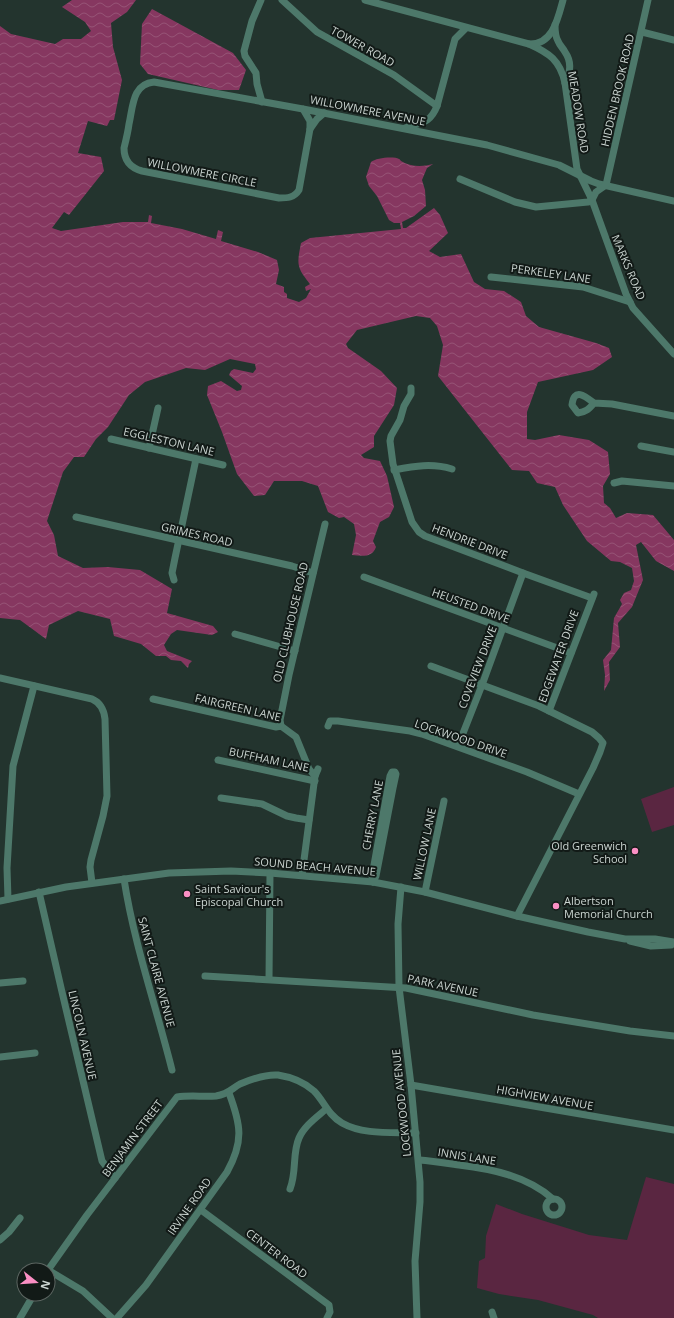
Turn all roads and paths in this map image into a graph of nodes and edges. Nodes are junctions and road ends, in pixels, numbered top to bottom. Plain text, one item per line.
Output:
1 (261, 0) edge
2 (282, 0) edge
3 (365, 0) edge
4 (562, 0) edge
5 (648, 0) edge
6 (454, 25) junction
7 (555, 26) junction
8 (466, 28) junction
9 (642, 32) junction
10 (455, 39) junction
11 (674, 40) edge
12 (529, 44) junction
13 (149, 82) joint
14 (566, 82) junction
15 (257, 84) junction
16 (248, 99) junction
17 (262, 102) junction
18 (437, 106) junction
19 (302, 109) junction
20 (324, 113) junction
21 (405, 128) junction
22 (310, 129) junction
23 (579, 175) junction
24 (460, 179) dead end
25 (606, 186) junction
26 (592, 200) junction
27 (674, 201) edge
28 (491, 277) dead end
29 (630, 302) junction
30 (674, 354) edge
31 (411, 388) dead end
32 (594, 403) dead end
33 (158, 408) dead end
34 (674, 416) edge
35 (111, 439) dead end
36 (641, 446) dead end
37 (149, 448) junction
38 (674, 452) edge
39 (196, 459) junction
40 (223, 465) dead end
41 (452, 469) dead end
42 (394, 470) junction
43 (614, 483) dead end
44 (674, 486) edge
45 (76, 517) dead end
46 (325, 524) dead end
47 (178, 541) junction
48 (313, 573) junction
49 (523, 573) junction
50 (364, 577) dead end
51 (174, 580) dead end
52 (593, 596) joint
53 (503, 628) junction
54 (235, 634) dead end
55 (295, 651) junction
56 (571, 653) junction
57 (431, 666) dead end
58 (0, 678) edge
59 (482, 685) junction
60 (34, 686) junction
61 (153, 699) dead end
62 (549, 711) junction
63 (329, 723) dead end
64 (281, 726) junction
65 (458, 746) junction
66 (218, 760) dead end
67 (316, 775) junction
68 (579, 794) junction
69 (221, 798) dead end
70 (444, 801) dead end
71 (309, 820) junction
72 (270, 873) junction
73 (302, 875) junction
74 (124, 879) junction
75 (373, 882) junction
76 (92, 883) junction
77 (401, 887) junction
78 (39, 892) junction
79 (425, 892) junction
80 (8, 899) junction
81 (0, 901) edge
82 (517, 916) junction
83 (674, 943) edge
84 (205, 976) dead end
85 (269, 980) junction
86 (23, 981) dead end
87 (0, 983) edge
88 (399, 987) junction
89 (674, 1036) edge
90 (35, 1053) dead end
91 (0, 1057) edge
92 (172, 1070) dead end
93 (412, 1085) junction
94 (229, 1093) junction
95 (326, 1109) junction
96 (674, 1130) edge
97 (416, 1133) junction
98 (419, 1160) junction
99 (115, 1178) junction
100 (290, 1189) dead end
101 (553, 1199) dead end
102 (200, 1210) junction
103 (20, 1218) dead end
104 (0, 1240) edge
105 (53, 1262) edge
106 (56, 1275) edge
107 (29, 1302) edge
108 (20, 1318) edge
109 (112, 1318) edge
110 (116, 1318) edge
111 (327, 1318) edge
112 (417, 1318) edge

1 - 15 street
2 - 18 street, TOWER ROAD
3 - 6 street, MEADOW ROAD
4 - 7 street
5 - 9 street, HIDDEN BROOK ROAD
6 - 8 street, MEADOW ROAD
6 - 10 street
7 - 12 street
7 - 14 street
8 - 10 street
8 - 12 street, MEADOW ROAD
9 - 11 street
9 - 25 street, HIDDEN BROOK ROAD
10 - 18 street
12 - 14 street, MEADOW ROAD
13 - 16 street, WILLOWMERE AVENUE
13 - 22 street, WILLOWMERE CIRCLE
14 - 23 street, MEADOW ROAD
15 - 16 street
15 - 17 street
16 - 17 street, WILLOWMERE AVENUE
17 - 19 street, WILLOWMERE AVENUE
18 - 21 street
19 - 20 street, WILLOWMERE AVENUE
19 - 22 street
20 - 21 street, WILLOWMERE AVENUE
20 - 22 street
21 - 23 street, WILLOWMERE AVENUE
23 - 25 street
23 - 26 street, MARKS ROAD
24 - 26 street
25 - 26 street
25 - 27 street
26 - 29 street, MARKS ROAD
28 - 29 street, PERKELEY LANE
29 - 30 street, MARKS ROAD
31 - 42 street, HENDRIE DRIVE
32 - 34 street
33 - 37 street
35 - 37 street, EGGLESTON LANE
36 - 38 street
37 - 39 street, EGGLESTON LANE
39 - 40 street, EGGLESTON LANE
39 - 47 street
41 - 42 street
42 - 49 street, HENDRIE DRIVE
43 - 44 street
45 - 47 street, GRIMES ROAD
46 - 48 street, OLD CLUBHOUSE ROAD
47 - 48 street, GRIMES ROAD
47 - 51 street
48 - 55 street, OLD CLUBHOUSE ROAD
49 - 52 street, HENDRIE DRIVE
49 - 53 street, COVEVIEW DRIVE
50 - 53 street, HEUSTED DRIVE
52 - 56 street, EDGEWATER DRIVE
53 - 56 street, HEUSTED DRIVE
53 - 59 street, COVEVIEW DRIVE
54 - 55 street
55 - 64 street, OLD CLUBHOUSE ROAD
56 - 62 street, EDGEWATER DRIVE
57 - 59 street
58 - 60 street
59 - 62 street
59 - 65 street, COVEVIEW DRIVE
60 - 76 street
60 - 80 street
61 - 64 street, FAIRGREEN LANE
62 - 68 street, EDGEWATER DRIVE
63 - 65 street, LOCKWOOD DRIVE
64 - 67 street, FAIRGREEN LANE
65 - 68 street, LOCKWOOD DRIVE
66 - 67 street, BUFFHAM LANE
67 - 71 street
68 - 82 street, EDGEWATER DRIVE
69 - 71 street
70 - 79 street, WILLOW LANE
71 - 73 street
72 - 73 street, SOUND BEACH AVENUE
72 - 74 street, SOUND BEACH AVENUE
72 - 85 street
73 - 75 street, SOUND BEACH AVENUE
74 - 76 street, SOUND BEACH AVENUE
74 - 92 street, SAINT CLAIRE AVENUE
75 - 75 street, CHERRY LANE
75 - 77 street, SOUND BEACH AVENUE
76 - 78 street, SOUND BEACH AVENUE
77 - 79 street, SOUND BEACH AVENUE
77 - 88 street, LOCKWOOD AVENUE
78 - 80 street, SOUND BEACH AVENUE
78 - 99 street, LINCOLN AVENUE
79 - 82 street, SOUND BEACH AVENUE
80 - 81 street, SOUND BEACH AVENUE
82 - 83 street, SOUND BEACH AVENUE
84 - 85 street, PARK AVENUE
85 - 88 street, PARK AVENUE
86 - 87 street
88 - 89 street, PARK AVENUE
88 - 93 street, LOCKWOOD AVENUE
90 - 91 street
93 - 96 street, HIGHVIEW AVENUE
93 - 97 street, LOCKWOOD AVENUE
94 - 95 street, BENJAMIN STREET
94 - 99 street, BENJAMIN STREET
94 - 102 street, IRVINE ROAD
95 - 97 street, BENJAMIN STREET
95 - 100 street
97 - 98 street, LOCKWOOD AVENUE
98 - 101 street, INNIS LANE
98 - 112 street, LOCKWOOD AVENUE
99 - 105 street, BENJAMIN STREET
102 - 110 street, IRVINE ROAD
102 - 111 street, CENTER ROAD
103 - 104 street
106 - 109 street
107 - 108 street

